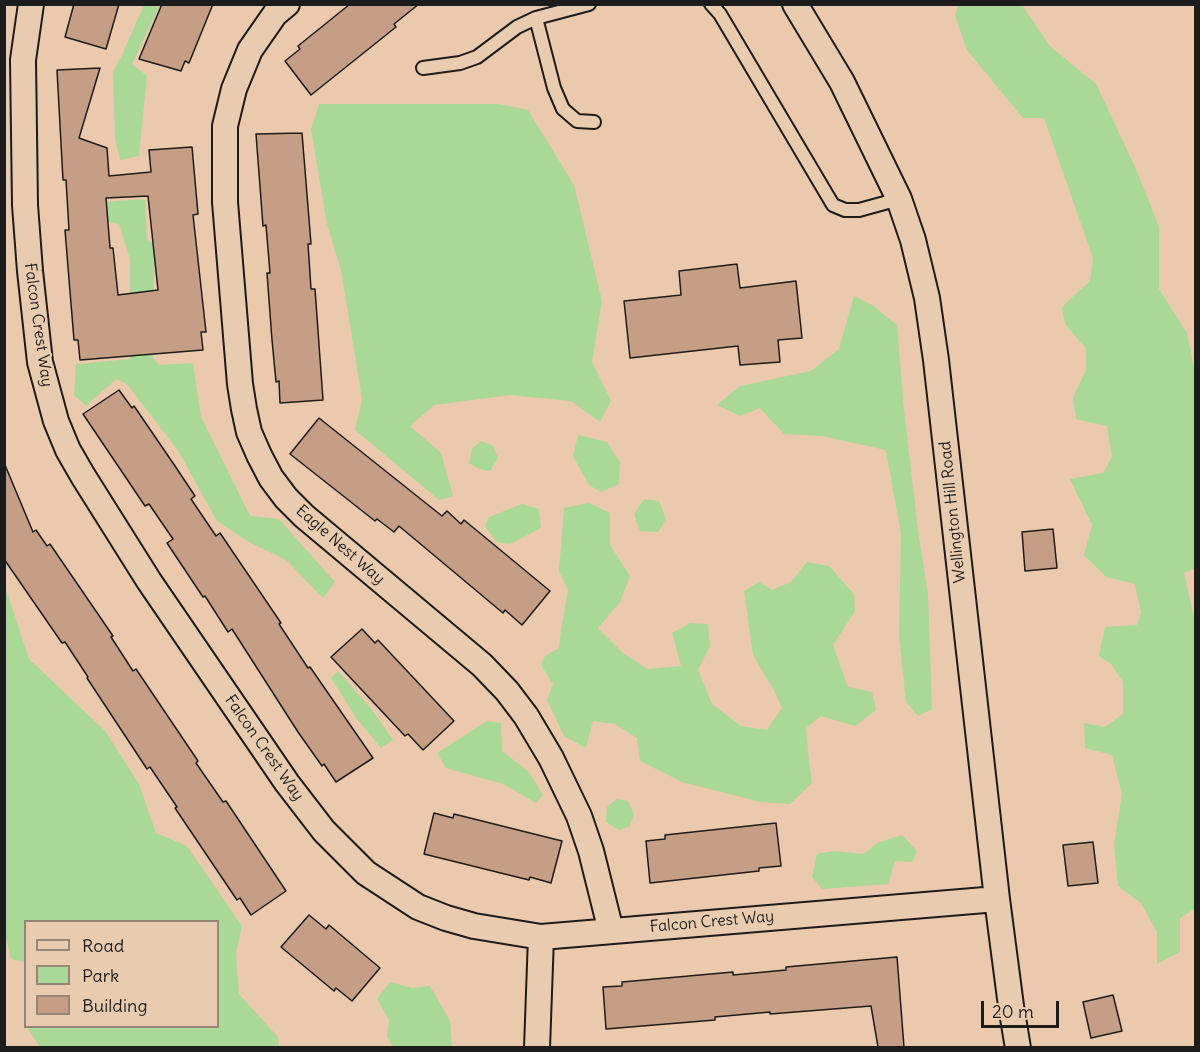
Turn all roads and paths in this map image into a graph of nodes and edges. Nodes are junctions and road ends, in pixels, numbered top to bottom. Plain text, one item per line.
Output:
1 (31, 4) edge
2 (287, 4) edge
3 (589, 4) edge
4 (711, 4) edge
5 (795, 4) edge
6 (536, 18) junction
7 (423, 68) dead end
8 (594, 122) dead end
9 (899, 199) junction
10 (997, 899) junction
11 (611, 931) junction
12 (542, 936) junction
13 (537, 1047) edge
14 (1018, 1047) edge

1 - 12 street, Falcon Crest Way
2 - 11 street, Eagle Nest Way
3 - 6 lane
4 - 9 lane
5 - 9 street, Wellington Hill Road
6 - 7 lane
6 - 8 lane
9 - 10 street, Wellington Hill Road
10 - 11 street, Falcon Crest Way
10 - 14 street, Wellington Hill Road
11 - 12 street, Falcon Crest Way
12 - 13 street

